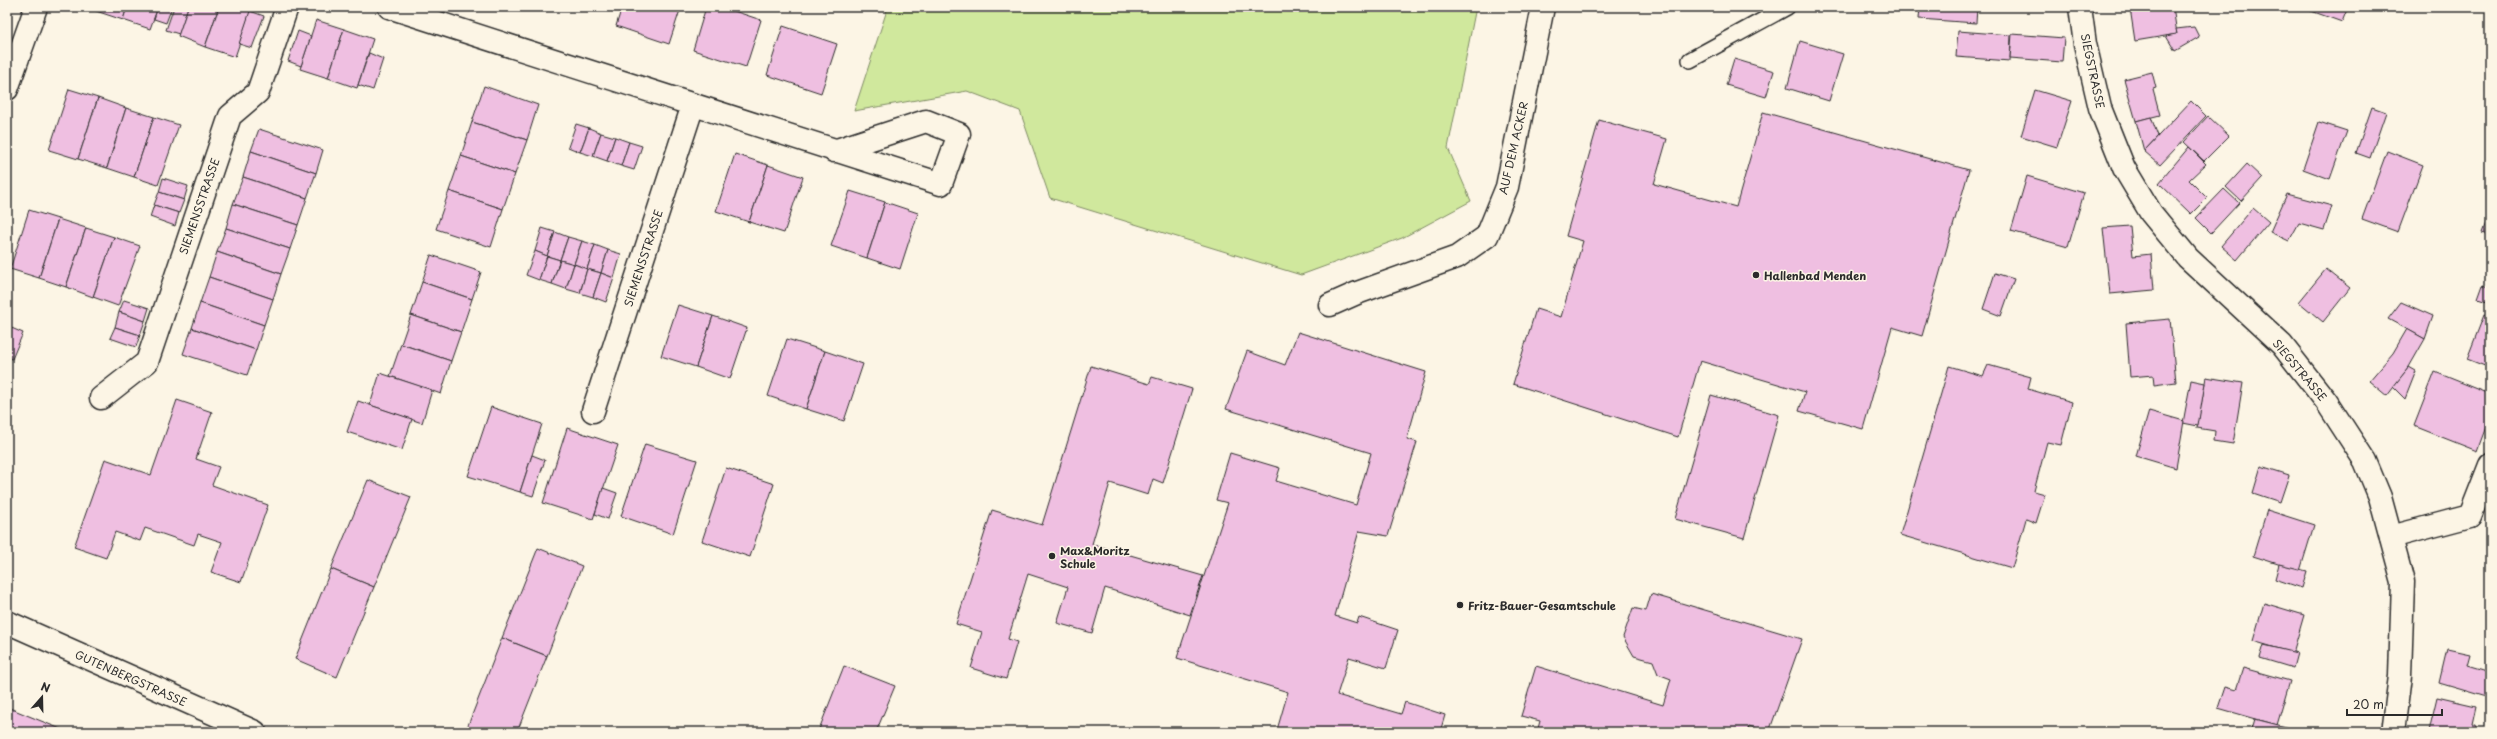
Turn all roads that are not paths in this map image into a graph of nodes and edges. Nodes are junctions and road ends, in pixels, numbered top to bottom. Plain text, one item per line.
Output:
1 (36, 7) edge
2 (287, 7) edge
3 (389, 7) edge
4 (1543, 7) edge
5 (1787, 7) edge
6 (2080, 7) edge
7 (1690, 60) dead end
8 (7, 89) edge
9 (693, 105) junction
10 (834, 151) junction
11 (1330, 305) dead end
12 (101, 398) dead end
13 (593, 411) dead end
14 (2490, 465) edge
15 (2391, 537) junction
16 (7, 622) edge
17 (255, 732) edge
18 (2393, 732) edge

1 - 8 street
2 - 12 street, SIEMENSSTRASSE
3 - 9 street
4 - 11 street, AUF DEM ACKER
5 - 7 lane
6 - 15 street, SIEGSTRASSE
9 - 10 street
9 - 13 street, SIEMENSSTRASSE
10 - 10 street
14 - 15 street
15 - 18 street, SIEGSTRASSE
16 - 17 street, GUTENBERGSTRASSE

